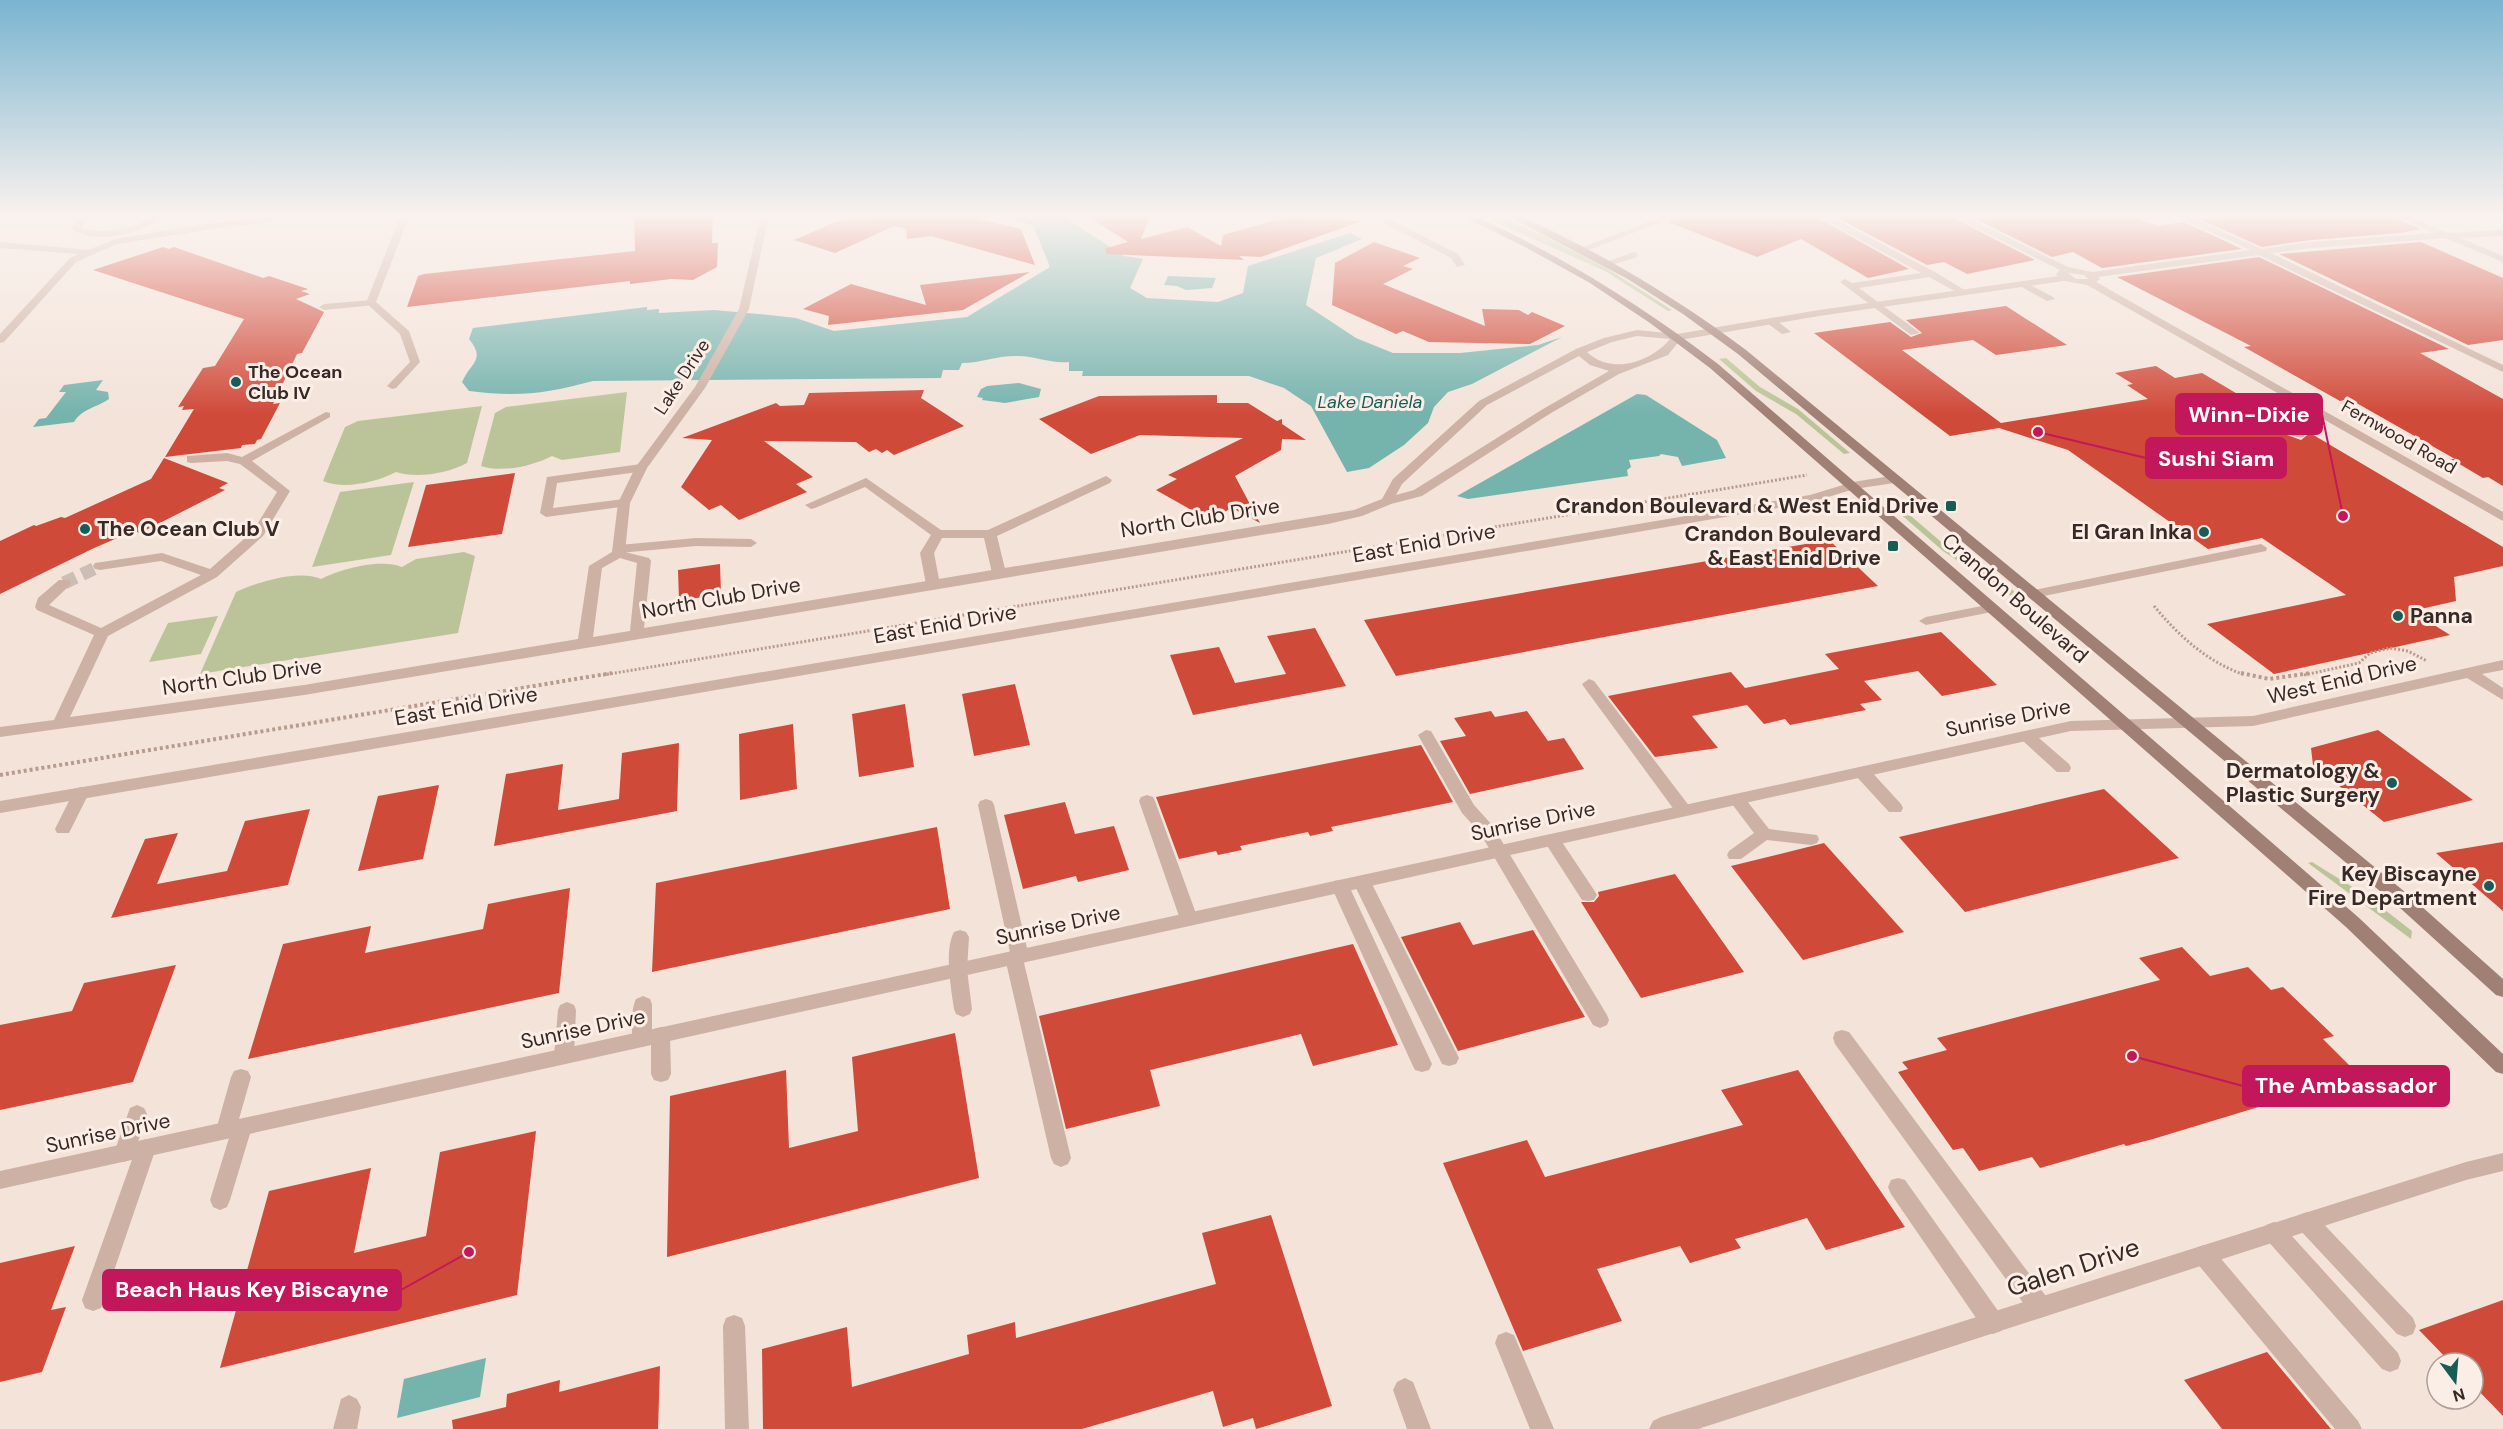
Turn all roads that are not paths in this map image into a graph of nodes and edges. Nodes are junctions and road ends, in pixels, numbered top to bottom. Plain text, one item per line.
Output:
1 (54, 281) edge
2 (379, 281) edge
3 (750, 281) edge
4 (1595, 281) edge
5 (1639, 281) edge
6 (1876, 281) edge
7 (1944, 281) edge
8 (2037, 281) edge
9 (2095, 281) edge
10 (2320, 281) edge
11 (2023, 284) junction
12 (1963, 292) junction
13 (2050, 299) dead end
14 (370, 303) junction
15 (1877, 304) junction
16 (324, 308) dead end
17 (1771, 321) junction
18 (1713, 329) junction
19 (1786, 332) dead end
20 (1915, 333) dead end
21 (1677, 337) junction
22 (0, 340) edge
23 (1580, 351) junction
24 (1621, 369) junction
25 (2503, 369) edge
26 (392, 386) dead end
27 (326, 415) dead end
28 (2287, 427) dead end
29 (2300, 435) dead end
30 (191, 459) dead end
31 (244, 461) junction
32 (641, 468) junction
33 (1897, 479) junction
34 (1106, 480) dead end
35 (1853, 486) junction
36 (1387, 501) junction
37 (624, 503) junction
38 (812, 505) dead end
39 (2503, 517) edge
40 (938, 534) junction
41 (990, 534) junction
42 (751, 543) dead end
43 (2261, 549) dead end
44 (619, 551) junction
45 (100, 566) tunnel mouth
46 (999, 573) junction
47 (212, 574) junction
48 (64, 583) tunnel mouth
49 (933, 584) junction
50 (2034, 594) junction
51 (1992, 608) junction
52 (1926, 621) dead end
53 (102, 633) junction
54 (637, 633) junction
55 (585, 642) junction
56 (2503, 665) edge
57 (2469, 672) junction
58 (1589, 684) dead end
59 (2503, 695) edge
60 (58, 724) junction
61 (2189, 724) junction
62 (2126, 725) junction
63 (0, 732) edge
64 (1426, 735) dead end
65 (2027, 735) junction
66 (2062, 768) dead end
67 (1862, 772) junction
68 (81, 793) junction
69 (1737, 800) junction
70 (1148, 801) dead end
71 (986, 805) dead end
72 (0, 807) edge
73 (1895, 808) dead end
74 (1684, 811) junction
75 (63, 829) dead end
76 (1764, 834) junction
77 (1811, 839) dead end
78 (1552, 840) junction
79 (1498, 851) junction
80 (1735, 855) dead end
81 (1362, 882) junction
82 (1340, 886) junction
83 (1588, 895) dead end
84 (1189, 919) junction
85 (960, 937) dead end
86 (1017, 957) junction
87 (958, 970) junction
88 (2503, 990) edge
89 (643, 1004) dead end
90 (963, 1009) dead end
91 (567, 1010) dead end
92 (1600, 1020) dead end
93 (661, 1035) junction
94 (1842, 1038) dead end
95 (642, 1039) junction
96 (564, 1056) junction
97 (1449, 1058) dead end
98 (1422, 1064) dead end
99 (2503, 1066) edge
100 (661, 1074) dead end
101 (241, 1077) dead end
102 (137, 1114) dead end
103 (234, 1129) junction
104 (146, 1148) junction
105 (124, 1153) junction
106 (1061, 1158) dead end
107 (2503, 1162) edge
108 (0, 1180) edge
109 (1898, 1187) dead end
110 (220, 1200) dead end
111 (2307, 1222) junction
112 (2274, 1233) junction
113 (2204, 1255) junction
114 (93, 1300) dead end
115 (2040, 1307) junction
116 (1993, 1323) junction
117 (734, 1326) dead end
118 (2405, 1326) dead end
119 (1506, 1343) dead end
120 (2390, 1360) dead end
121 (1405, 1390) dead end
122 (737, 1429) edge
123 (1419, 1429) edge
124 (1542, 1429) edge
125 (1661, 1429) edge
126 (2350, 1429) edge

1 - 22 street
2 - 14 street
3 - 32 street, Lake Drive
4 - 21 main road, Crandon Boulevard
5 - 18 main road, Crandon Boulevard
6 - 15 street
7 - 12 street
8 - 11 street
9 - 39 street, Fernwood Road
10 - 25 street
11 - 12 street
11 - 13 street
12 - 15 street
14 - 16 street
14 - 26 street
15 - 17 street
15 - 20 street
17 - 18 street
17 - 19 street
18 - 21 street
18 - 33 main road, Crandon Boulevard
21 - 23 street
21 - 24 street, North Club Drive
21 - 35 main road, Crandon Boulevard
23 - 24 street
23 - 36 street
24 - 36 street, North Club Drive
27 - 31 street
28 - 29 street
30 - 31 street
31 - 47 street
32 - 37 street, Lake Drive
32 - 37 street
33 - 35 street, East Enid Drive
33 - 50 main road, Crandon Boulevard
34 - 41 street
35 - 51 main road, Crandon Boulevard
35 - 68 street, East Enid Drive
36 - 46 street, North Club Drive
37 - 44 street, Lake Drive
38 - 40 street
40 - 41 street
40 - 49 street
41 - 46 street
42 - 44 street
43 - 50 street
44 - 54 street
44 - 55 street
45 - 47 street
46 - 49 street, North Club Drive
47 - 53 street
48 - 53 street
49 - 54 street, North Club Drive
50 - 61 main road, Crandon Boulevard
51 - 52 street
51 - 62 main road, Crandon Boulevard
53 - 60 street
54 - 55 street, North Club Drive
55 - 60 street, North Club Drive
56 - 57 street, West Enid Drive
57 - 59 street
57 - 61 street, West Enid Drive
58 - 74 street
60 - 63 street, North Club Drive
61 - 62 street, West Enid Drive
61 - 88 main road, Crandon Boulevard
62 - 65 street, Sunrise Drive
62 - 99 main road, Crandon Boulevard
64 - 79 street
65 - 66 street
65 - 67 street, Sunrise Drive
67 - 69 street, Sunrise Drive
67 - 73 street
68 - 72 street, East Enid Drive
68 - 75 street
69 - 74 street, Sunrise Drive
69 - 76 street
70 - 84 street
71 - 86 street
74 - 78 street, Sunrise Drive
76 - 77 street
76 - 80 street
78 - 79 street, Sunrise Drive
78 - 83 street
79 - 81 street, Sunrise Drive
79 - 92 street
81 - 82 street, Sunrise Drive
81 - 97 street
82 - 84 street, Sunrise Drive
82 - 98 street
84 - 86 street, Sunrise Drive
85 - 87 street
86 - 87 street, Sunrise Drive
86 - 106 street
87 - 90 street
87 - 93 street, Sunrise Drive
89 - 95 street
91 - 96 street
93 - 95 street, Sunrise Drive
93 - 100 street
94 - 115 street
95 - 96 street, Sunrise Drive
96 - 103 street, Sunrise Drive
101 - 103 street
102 - 105 street
103 - 104 street, Sunrise Drive
103 - 110 street
104 - 105 street, Sunrise Drive
104 - 114 street
105 - 108 street, Sunrise Drive
107 - 111 street, Galen Drive
109 - 116 street
111 - 112 street, Galen Drive
111 - 118 street
112 - 113 street, Galen Drive
112 - 120 street
113 - 115 street, Galen Drive
113 - 126 street
115 - 116 street, Galen Drive
116 - 125 street, Galen Drive
117 - 122 street
119 - 124 street
121 - 123 street

